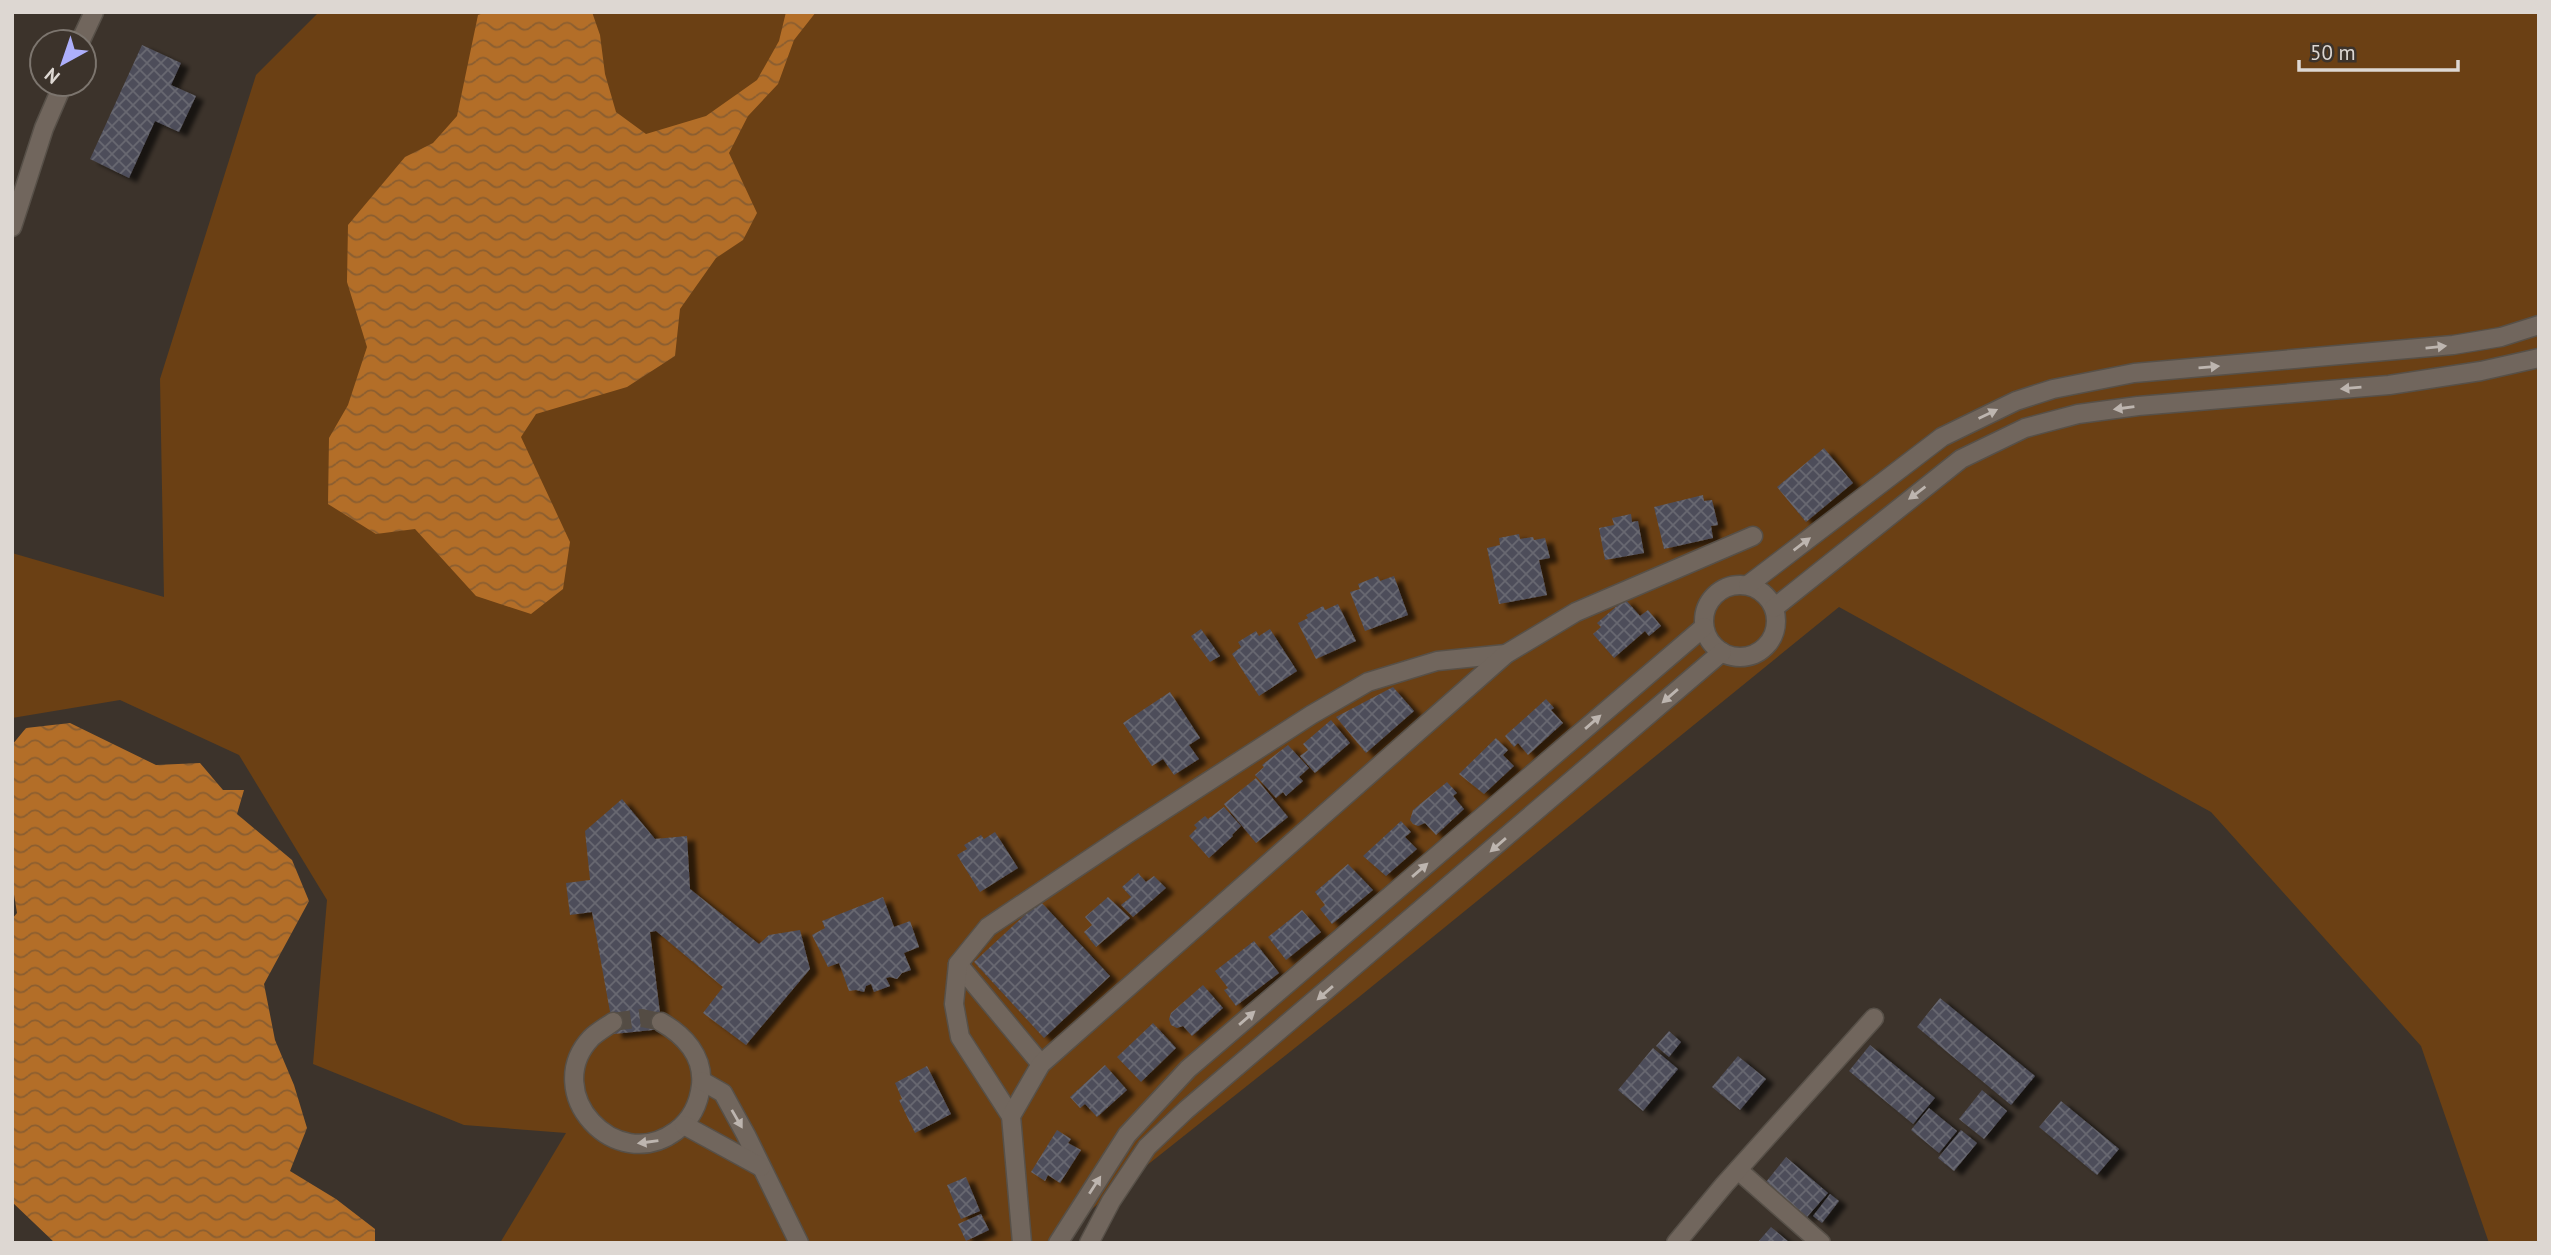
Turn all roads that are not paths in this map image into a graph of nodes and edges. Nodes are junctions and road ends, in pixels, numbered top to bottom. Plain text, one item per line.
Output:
1 (94, 12) edge
2 (87, 28) edge
3 (56, 98) edge
4 (14, 217) edge
5 (2539, 325) edge
6 (2539, 358) edge
7 (1942, 437) junction
8 (1961, 460) junction
9 (1754, 536) dead end
10 (1748, 585) junction
11 (1774, 608) junction
12 (1704, 627) junction
13 (1722, 652) junction
14 (1506, 653) junction
15 (958, 964) junction
16 (1874, 1018) dead end
17 (613, 1022) tunnel mouth
18 (661, 1022) tunnel mouth
19 (1041, 1064) junction
20 (702, 1081) junction
21 (1011, 1116) junction
22 (684, 1125) junction
23 (761, 1167) junction
24 (1738, 1170) junction
25 (799, 1243) edge
26 (1022, 1243) edge
27 (1058, 1243) edge
28 (1089, 1243) edge
29 (1676, 1243) edge
30 (1821, 1243) edge

1 - 2 street
3 - 4 street
7 -> 5 street
6 -> 8 street
7 - 8 street
10 -> 7 street
8 -> 11 street
9 - 14 street
10 - 11 street
10 - 12 street
11 - 13 street
12 - 13 street
27 -> 12 street
13 -> 28 street
14 - 15 street
14 - 19 street
15 - 19 street
15 - 21 street
16 - 24 street
22 -> 17 street
18 - 20 street
19 - 21 street
20 - 22 street
20 -> 23 street
21 - 26 street
22 - 23 street
23 - 25 street
24 - 29 street
24 - 30 street

